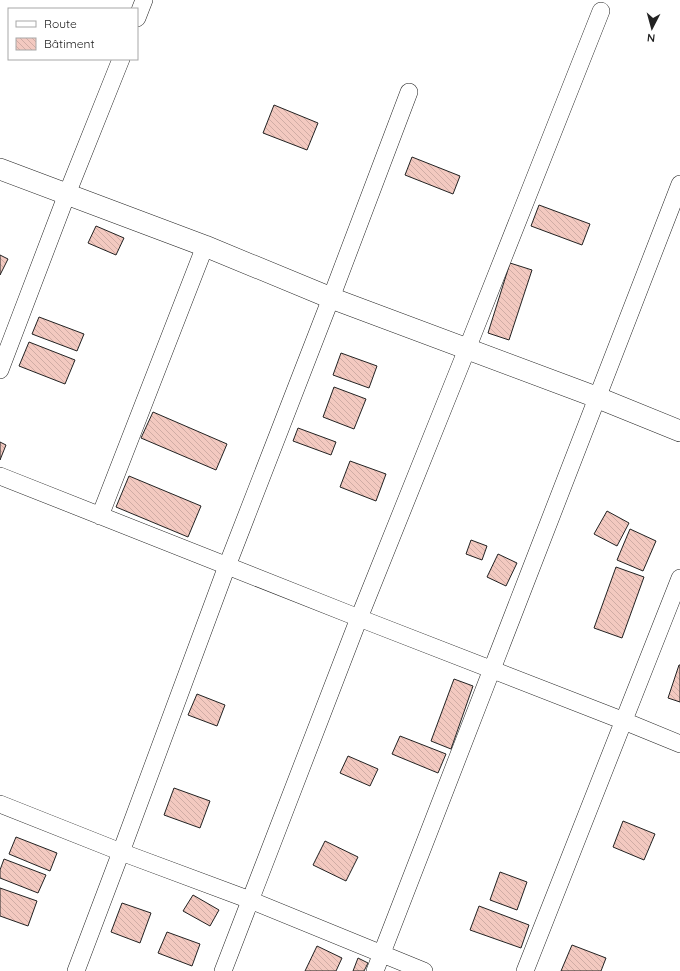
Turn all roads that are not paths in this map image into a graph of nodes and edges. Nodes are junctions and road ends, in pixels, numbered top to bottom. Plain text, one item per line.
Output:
1 (144, 0) edge
2 (602, 11) dead end
3 (138, 15) edge
4 (121, 60) edge
5 (409, 92) dead end
6 (0, 169) edge
7 (680, 184) edge
8 (67, 194) junction
9 (205, 246) junction
10 (331, 298) junction
11 (468, 349) junction
12 (0, 370) edge
13 (596, 398) junction
14 (680, 431) edge
15 (0, 476) edge
16 (100, 516) junction
17 (226, 566) junction
18 (680, 578) edge
19 (359, 618) junction
20 (492, 670) junction
21 (624, 721) junction
22 (680, 744) edge
23 (0, 804) edge
24 (121, 852) junction
25 (250, 900) junction
26 (381, 954) junction
27 (76, 971) edge
28 (223, 971) edge
29 (375, 971) edge
30 (424, 971) edge
31 (525, 971) edge

1 - 3 street
2 - 11 street
4 - 8 street
5 - 10 street
6 - 8 street
7 - 13 street
8 - 9 street
8 - 12 street
9 - 10 street
9 - 16 street
10 - 11 street
10 - 17 street
11 - 13 street
11 - 19 street
13 - 14 street
13 - 20 street
15 - 16 street
16 - 17 street
17 - 19 street
17 - 24 street
18 - 21 street
19 - 20 street
19 - 25 street
20 - 21 street
20 - 26 street
21 - 22 street
21 - 31 street
23 - 24 street
24 - 25 street
24 - 27 street
25 - 26 street
25 - 28 street
26 - 29 street
26 - 30 street

